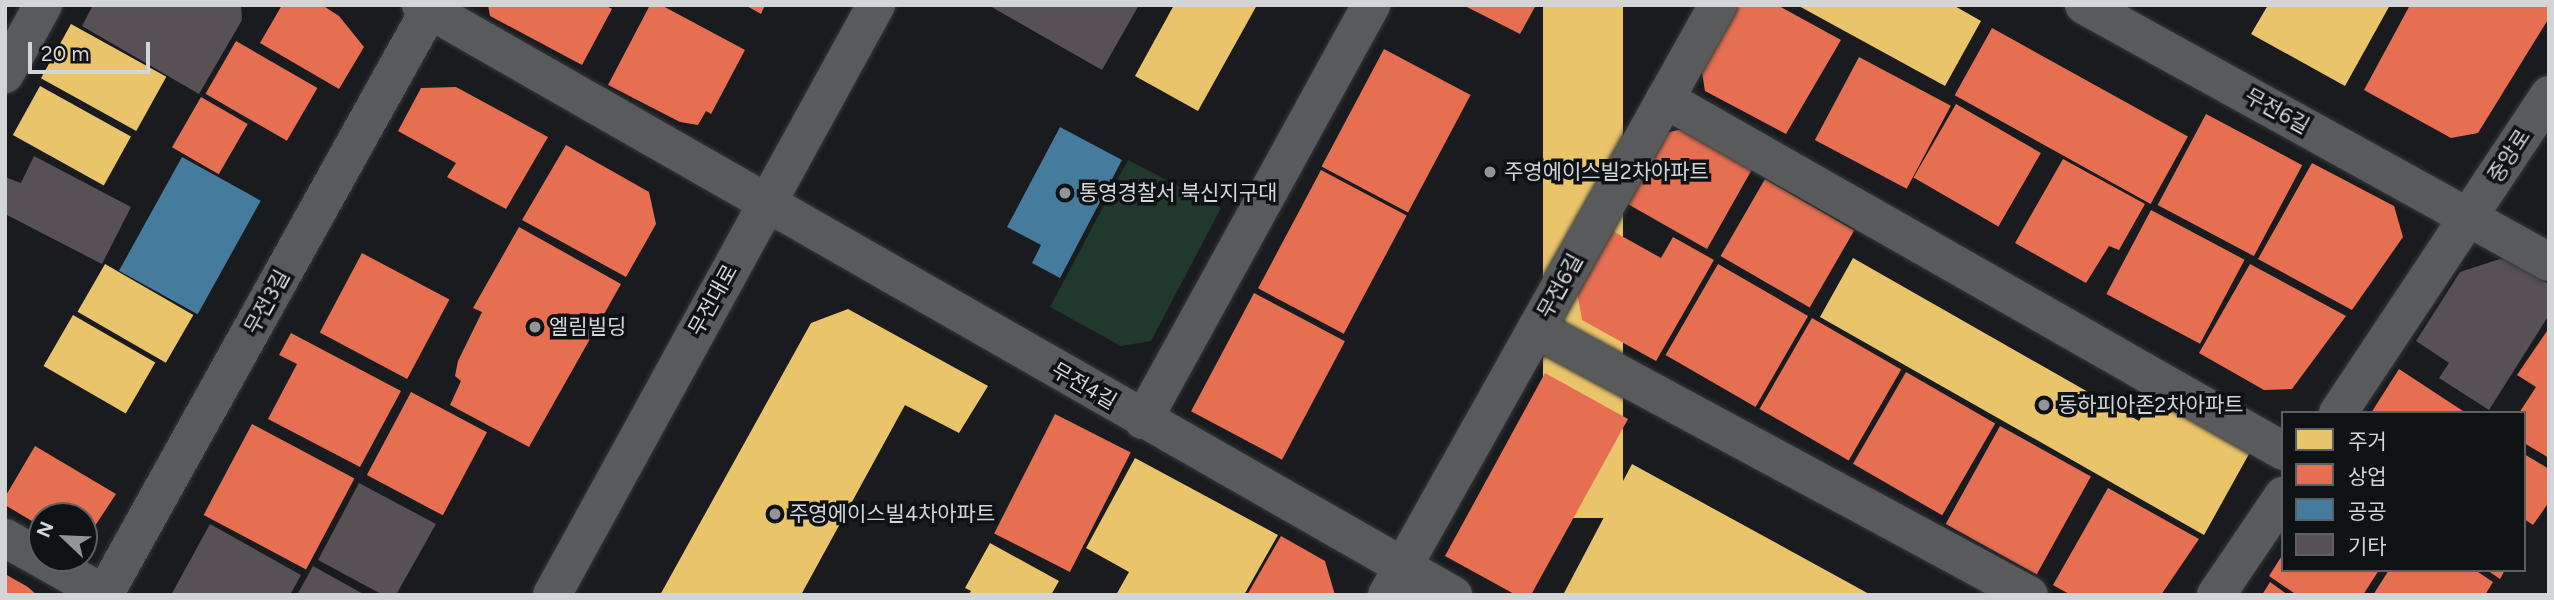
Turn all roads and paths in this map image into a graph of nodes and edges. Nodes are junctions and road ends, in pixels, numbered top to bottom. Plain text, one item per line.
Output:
1 (43, 5) edge
2 (876, 5) edge
3 (1371, 5) edge
4 (1718, 5) edge
5 (2084, 5) edge
6 (428, 7) edge
7 (5, 74) edge
8 (2549, 95) edge
9 (1665, 99) junction
10 (767, 202) junction
11 (2469, 216) junction
12 (2549, 262) edge
13 (1536, 329) junction
14 (2339, 411) edge
15 (1143, 420) junction
16 (2281, 450) edge
17 (2281, 499) edge
18 (5, 538) edge
19 (1395, 581) edge
20 (105, 595) edge
21 (552, 595) edge
22 (1453, 595) edge
23 (2029, 595) edge
24 (2216, 595) edge

1 - 7 street
2 - 10 street, 무전대로
3 - 15 street
4 - 9 street, 무전6길
5 - 11 street, 무전6길
6 - 10 street, 무전3길
6 - 20 street, 무전3길
8 - 11 street, 중앙로
9 - 13 street, 무전6길
9 - 16 street
10 - 15 street, 무전4길
10 - 21 street, 무전대로
11 - 12 street, 무전6길
11 - 14 street
13 - 19 street, 무전6길
13 - 23 street
15 - 19 street, 무전4길
17 - 24 street
18 - 20 street
19 - 22 street, 무전4길

